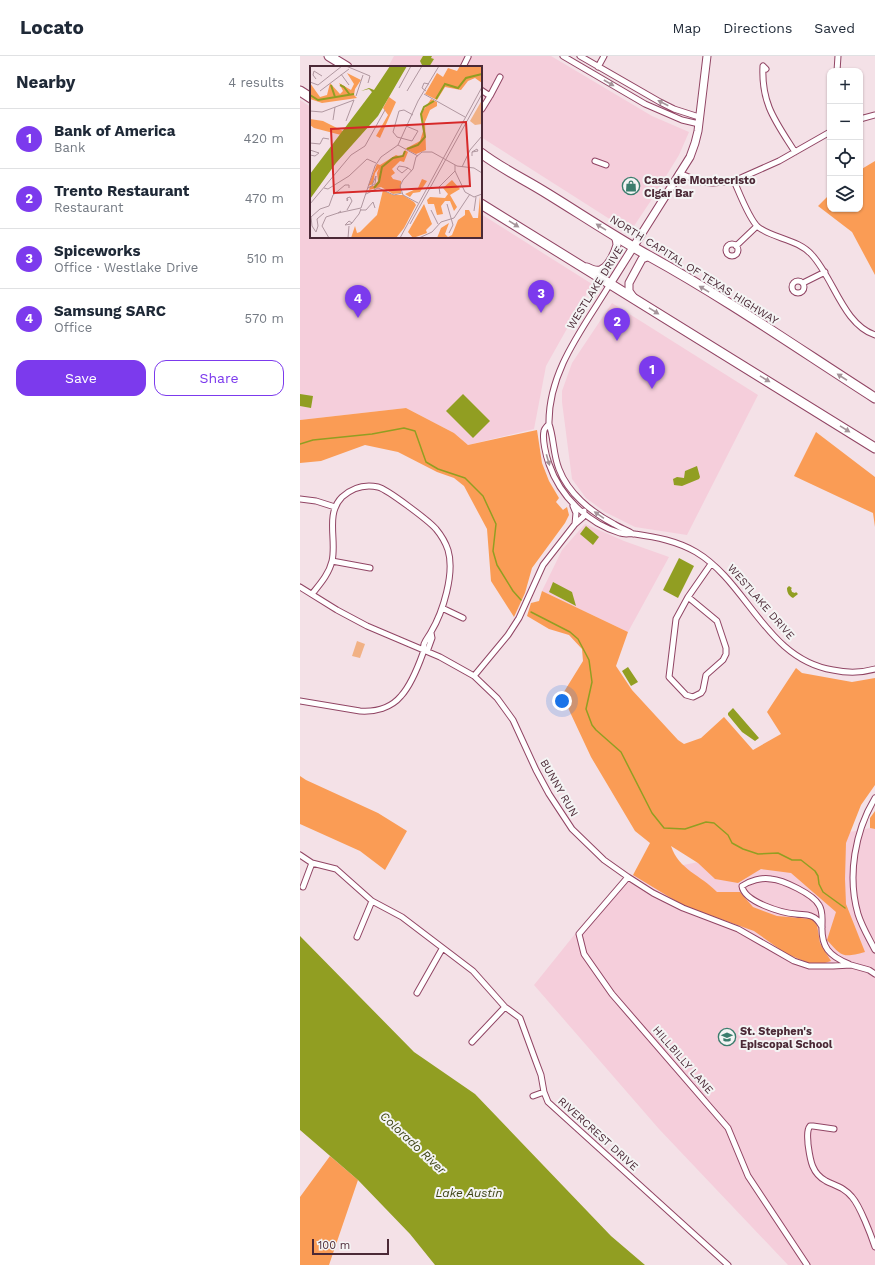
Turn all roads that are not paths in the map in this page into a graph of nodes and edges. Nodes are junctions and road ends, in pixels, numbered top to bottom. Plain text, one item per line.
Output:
1 (329, 56) edge
2 (563, 56) edge
3 (580, 56) edge
4 (604, 56) edge
5 (707, 56) edge
6 (838, 56) edge
7 (468, 57) dead end
8 (591, 60) edge
9 (345, 66) edge
10 (464, 66) edge
11 (598, 67) junction
12 (837, 68) edge
13 (766, 69) dead end
14 (589, 71) junction
15 (500, 78) dead end
16 (300, 91) edge
17 (482, 91) edge
18 (490, 96) junction
19 (310, 97) edge
20 (482, 109) edge
21 (875, 115) edge
22 (863, 118) edge
23 (699, 120) junction
24 (827, 134) edge
25 (795, 152) junction
26 (482, 154) edge
27 (595, 161) dead end
28 (606, 165) dead end
29 (680, 173) junction
30 (734, 180) junction
31 (482, 205) edge
32 (757, 226) junction
33 (615, 236) junction
34 (736, 246) dead end
35 (633, 248) junction
36 (649, 256) junction
37 (579, 265) junction
38 (826, 272) junction
39 (803, 283) dead end
40 (610, 284) junction
41 (636, 300) junction
42 (875, 335) edge
43 (875, 398) edge
44 (549, 424) junction
45 (875, 448) edge
46 (300, 499) edge
47 (583, 503) junction
48 (572, 504) junction
49 (335, 507) junction
50 (584, 514) junction
51 (575, 524) junction
52 (633, 534) junction
53 (332, 562) junction
54 (712, 564) junction
55 (370, 568) dead end
56 (300, 587) edge
57 (312, 594) junction
58 (688, 597) junction
59 (442, 608) junction
60 (463, 618) dead end
61 (424, 651) junction
62 (875, 669) edge
63 (474, 676) junction
64 (300, 701) edge
65 (875, 798) edge
66 (300, 855) edge
67 (312, 863) junction
68 (628, 877) junction
69 (303, 887) dead end
70 (372, 901) junction
71 (822, 927) junction
72 (357, 937) dead end
73 (442, 949) junction
74 (875, 950) edge
75 (852, 965) junction
76 (875, 974) edge
77 (417, 992) dead end
78 (505, 1007) junction
79 (472, 1042) dead end
80 (544, 1092) junction
81 (533, 1096) dead end
82 (834, 1129) dead end
83 (875, 1248) edge
84 (728, 1265) edge
85 (807, 1265) edge

1 - 9 highway
2 - 14 street
3 - 8 street
4 - 11 street
5 - 23 street, WESTLAKE DRIVE
6 - 12 street
7 - 10 street
8 - 11 street
8 - 14 street
23 -> 11 street
13 - 25 street
14 -> 23 street
15 - 18 street
16 - 19 highway
17 - 18 street
18 - 20 street
21 - 22 street
23 - 29 street, WESTLAKE DRIVE
24 - 25 street
25 - 30 street
33 -> 26 highway, NORTH CAPITAL OF TEXAS HIGHWAY
27 - 28 street
29 - 30 street
29 - 35 street, WESTLAKE DRIVE
30 - 32 street
31 -> 37 highway
32 - 34 street
32 - 38 street
33 - 35 highway, NORTH CAPITAL OF TEXAS HIGHWAY
33 - 37 street
35 - 36 highway, NORTH CAPITAL OF TEXAS HIGHWAY
35 - 40 street, WESTLAKE DRIVE
36 - 41 street
43 -> 36 highway, NORTH CAPITAL OF TEXAS HIGHWAY
37 - 40 highway
38 - 39 street
38 - 42 street
40 - 41 highway
40 - 44 street, WESTLAKE DRIVE
41 -> 45 highway
44 - 47 street, WESTLAKE DRIVE
44 -> 48 street, WESTLAKE DRIVE
46 - 49 street
47 - 50 street
52 -> 47 street, WESTLAKE DRIVE
48 - 50 street, WESTLAKE DRIVE
48 - 51 street
49 - 53 street
49 - 59 street
50 - 51 street
50 - 52 street, WESTLAKE DRIVE
51 - 63 street
52 - 54 street, WESTLAKE DRIVE
53 - 55 street
53 - 57 street
54 - 58 street
54 - 62 street, WESTLAKE DRIVE
56 - 57 street, BUNNY RUN
57 - 61 street, BUNNY RUN
58 - 58 street
59 - 60 street
59 - 61 street
61 - 63 street, BUNNY RUN
61 - 64 street
63 - 68 street, BUNNY RUN
65 - 74 street
66 - 67 street, RIVERCREST DRIVE
67 - 69 street
67 - 70 street, RIVERCREST DRIVE
68 - 75 street, BUNNY RUN
68 - 85 street, HILLBILLY LANE
70 - 72 street
70 - 73 street, RIVERCREST DRIVE
71 - 71 street
71 - 75 street
73 - 77 street
73 - 78 street, RIVERCREST DRIVE
75 - 76 street, BUNNY RUN
78 - 79 street
78 - 80 street, RIVERCREST DRIVE
80 - 81 street
80 - 84 street, RIVERCREST DRIVE
82 - 83 street

